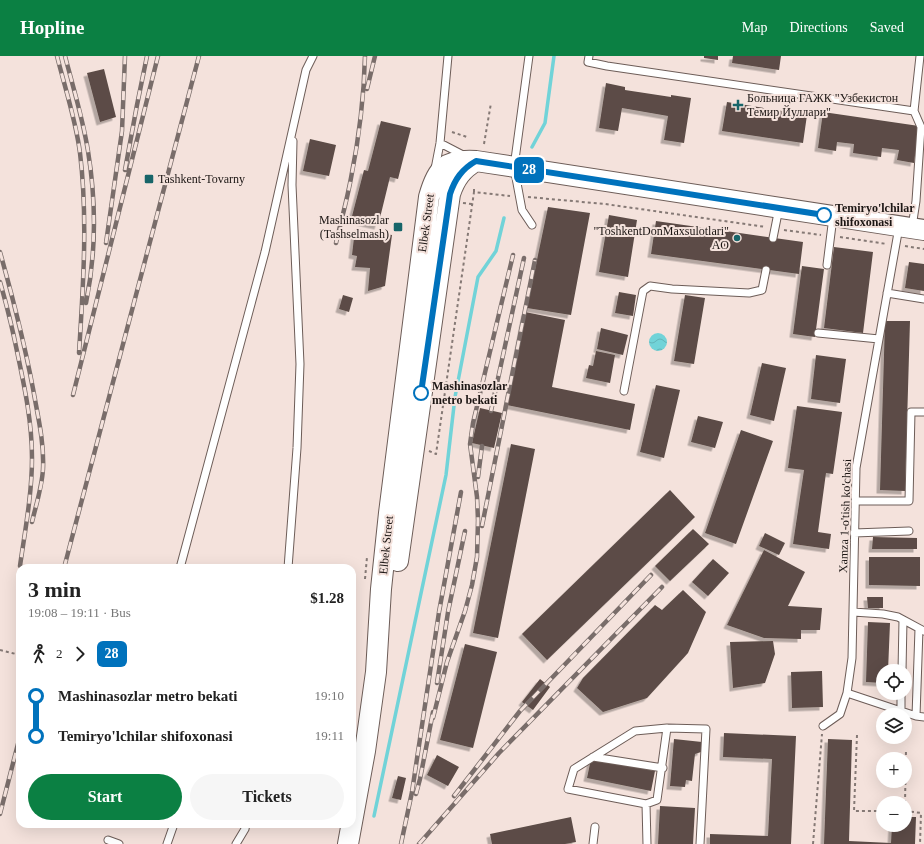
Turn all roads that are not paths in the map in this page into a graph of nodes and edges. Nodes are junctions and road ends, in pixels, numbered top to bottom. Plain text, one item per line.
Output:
1 (313, 56) edge
2 (448, 56) edge
3 (528, 56) edge
4 (589, 56) edge
5 (920, 56) edge
6 (914, 111) junction
7 (293, 125) junction
8 (440, 143) junction
9 (480, 152) junction
10 (514, 167) junction
11 (442, 169) junction
12 (428, 197) junction
13 (449, 201) junction
14 (779, 208) junction
15 (833, 216) junction
16 (532, 225) dead end
17 (908, 233) edge
18 (773, 238) dead end
19 (827, 265) dead end
20 (766, 270) dead end
21 (887, 292) junction
22 (924, 299) edge
23 (818, 333) dead end
24 (879, 339) junction
25 (624, 391) dead end
26 (924, 412) edge
27 (855, 501) junction
28 (909, 531) dead end
29 (854, 532) junction
30 (181, 564) edge
31 (288, 564) edge
32 (853, 612) junction
33 (903, 620) junction
34 (921, 630) edge
35 (902, 664) edge
36 (847, 694) junction
37 (891, 708) edge
38 (920, 717) edge
39 (823, 726) road end
40 (668, 728) junction
41 (593, 757) junction
42 (663, 768) junction
43 (356, 801) edge
44 (646, 804) junction
45 (595, 827) dead end
46 (173, 828) edge
47 (245, 828) edge
48 (351, 828) edge
49 (108, 840) dead end
50 (119, 844) edge
51 (167, 844) edge
52 (236, 844) edge
53 (348, 844) edge
54 (361, 844) edge
55 (593, 844) edge
56 (647, 844) edge
57 (700, 844) edge

1 - 7 lane
2 - 8 lane
3 - 10 lane
4 - 6 lane
5 - 6 lane
6 - 17 lane, Xamza 1-o'tish ko'chasi
7 - 30 lane
7 - 31 lane
8 - 9 lane
8 - 11 lane
8 - 12 lane
9 - 10 main road
9 - 11 main road
9 - 13 main road, Elbek Street
10 - 14 main road
10 - 16 lane
11 - 12 main road, Elbek Street
11 - 13 lane
12 - 43 main road, Elbek Street
13 - 54 main road, Elbek Street
14 - 15 main road
14 - 18 lane
15 - 17 main road
15 - 19 lane
17 - 21 lane, Xamza 1-o'tish ko'chasi
20 - 25 lane
21 - 22 lane
21 - 24 lane, Xamza 1-o'tish ko'chasi
23 - 24 lane
24 - 27 lane, Xamza 1-o'tish ko'chasi
26 - 27 lane
27 - 29 lane, Xamza 1-o'tish ko'chasi
28 - 29 lane
29 - 32 lane, Xamza 1-o'tish ko'chasi
32 - 33 lane
32 - 36 lane, Xamza 1-o'tish ko'chasi
33 - 34 lane
33 - 35 lane
34 - 38 lane
36 - 37 lane
36 - 39 lane, Xamza 1-o'tish ko'chasi
40 - 41 lane
40 - 42 lane
40 - 57 lane
41 - 42 lane
41 - 44 lane
42 - 44 lane
44 - 56 lane
45 - 55 lane
46 - 51 lane
47 - 52 lane
48 - 53 main road, Elbek Street
49 - 50 lane

